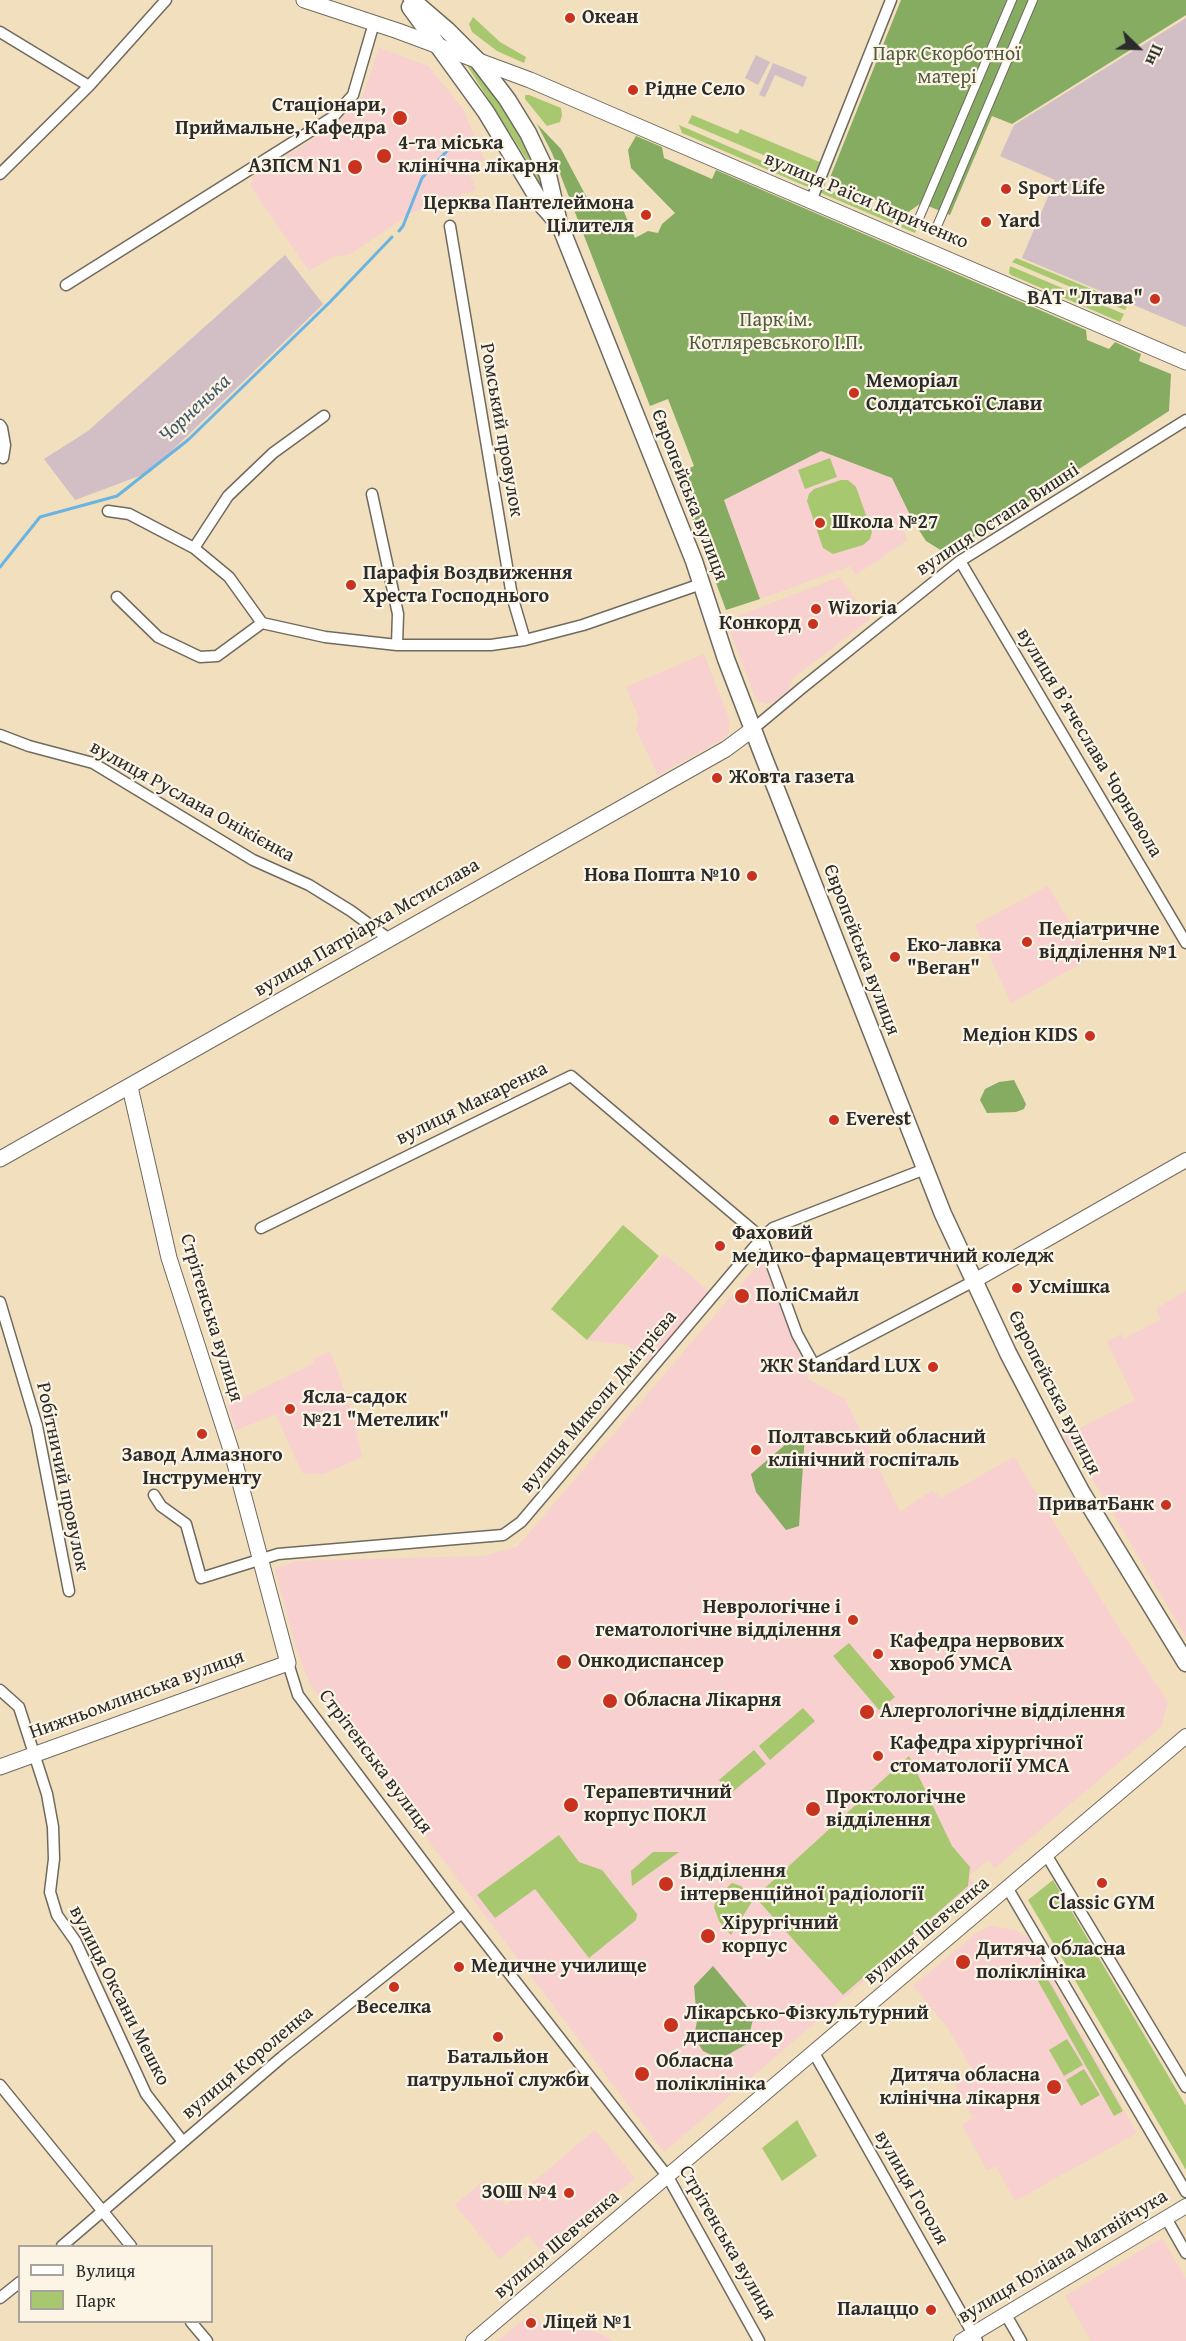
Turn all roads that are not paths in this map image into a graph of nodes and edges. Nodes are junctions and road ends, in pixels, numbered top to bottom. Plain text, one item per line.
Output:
1 (166, 0) edge
2 (304, 0) edge
3 (404, 0) edge
4 (412, 0) edge
5 (891, 0) edge
6 (1012, 0) edge
7 (1033, 0) edge
8 (374, 23) junction
9 (0, 32) edge
10 (441, 47) junction
11 (477, 61) junction
12 (89, 86) junction
13 (0, 174) edge
14 (811, 201) junction
15 (559, 223) junction
16 (917, 224) dead end
17 (450, 226) dead end
18 (935, 231) dead end
19 (66, 285) dead end
20 (1186, 362) edge
21 (324, 416) dead end
22 (1186, 420) edge
23 (0, 425) edge
24 (3, 458) dead end
25 (372, 494) dead end
26 (108, 511) dead end
27 (194, 548) junction
28 (960, 561) junction
29 (701, 584) junction
30 (117, 597) dead end
31 (262, 623) junction
32 (525, 639) junction
33 (397, 645) junction
34 (753, 729) junction
35 (0, 735) edge
36 (388, 939) junction
37 (1186, 942) edge
38 (130, 1087) junction
39 (0, 1159) edge
40 (1185, 1163) edge
41 (925, 1169) junction
42 (261, 1228) dead end
43 (762, 1238) junction
44 (974, 1281) junction
45 (0, 1302) edge
46 (154, 1496) dead end
47 (261, 1559) junction
48 (69, 1591) dead end
49 (288, 1663) junction
50 (1186, 1663) edge
51 (0, 1690) edge
52 (1186, 1736) edge
53 (34, 1755) junction
54 (0, 1767) edge
55 (1047, 1856) junction
56 (1008, 1888) junction
57 (462, 1913) junction
58 (814, 2053) junction
59 (0, 2085) edge
60 (1186, 2087) edge
61 (183, 2142) junction
62 (668, 2177) junction
63 (1186, 2192) edge
64 (1186, 2206) edge
65 (103, 2212) junction
66 (1166, 2218) junction
67 (64, 2245) edge
68 (129, 2245) edge
69 (1186, 2253) edge
70 (18, 2284) edge
71 (0, 2298) edge
72 (1006, 2314) junction
73 (192, 2323) edge
74 (975, 2337) edge
75 (207, 2341) edge
76 (473, 2341) edge
77 (759, 2341) edge
78 (961, 2341) edge
79 (1021, 2341) edge

1 - 12 street
2 - 8 main road, вулиця Раїси Кириченко
3 - 10 main road, Європейська вулиця
4 - 11 main road, Європейська вулиця
5 - 14 street
6 - 16 street
7 - 18 street
8 - 10 main road, вулиця Раїси Кириченко
8 - 19 street
9 - 12 street
10 - 11 main road, вулиця Раїси Кириченко
10 - 15 main road, Європейська вулиця
11 - 14 main road, вулиця Раїси Кириченко
11 - 15 main road, Європейська вулиця
12 - 13 street
14 - 20 main road, вулиця Раїси Кириченко
15 - 29 main road, Європейська вулиця
17 - 32 street, Ромський провулок
21 - 27 street
22 - 28 street, вулиця Остапа Вишні
23 - 24 street
25 - 33 street
26 - 27 street
27 - 31 street
28 - 34 street, вулиця Остапа Вишні
28 - 37 street, вулиця Вʼячеслава Чорновола
29 - 32 street
29 - 34 main road, Європейська вулиця
30 - 31 street
31 - 33 street
32 - 33 street
34 - 36 main road, вулиця Патріарха Мстислава
34 - 41 main road, Європейська вулиця
35 - 36 street, вулиця Руслана Онікієнка
36 - 38 main road, вулиця Патріарха Мстислава
38 - 39 main road, вулиця Патріарха Мстислава
38 - 47 main road, Стрітенська вулиця
40 - 44 street
41 - 43 street, вулиця Миколи Дмітрієва
41 - 44 main road, Європейська вулиця
42 - 43 street, вулиця Макаренка
43 - 44 street
43 - 47 street, вулиця Миколи Дмітрієва
44 - 50 main road, Європейська вулиця
45 - 48 street, Робітничий провулок
46 - 47 street, вулиця Миколи Дмітрієва
47 - 49 main road, Стрітенська вулиця
49 - 53 main road, Нижньомлинська вулиця
49 - 57 street, Стрітенська вулиця
51 - 53 street, вулиця Оксани Мешко
52 - 55 street, вулиця Шевченка
53 - 54 main road, Нижньомлинська вулиця
53 - 61 street, вулиця Оксани Мешко
55 - 56 street, вулиця Шевченка
55 - 60 street
56 - 58 street, вулиця Шевченка
56 - 63 street
57 - 61 street, вулиця Короленка
57 - 62 street, Стрітенська вулиця
58 - 62 street, вулиця Шевченка
58 - 74 street, вулиця Гоголя
59 - 65 street
61 - 65 street, вулиця Короленка
62 - 76 street, вулиця Шевченка
62 - 77 street, Стрітенська вулиця
64 - 66 street, вулиця Юліана Матвійчука
65 - 67 street, вулиця Короленка
65 - 68 street
66 - 69 street
66 - 72 street, вулиця Юліана Матвійчука
70 - 71 street
72 - 74 street, вулиця Юліана Матвійчука
72 - 79 street
73 - 75 street
74 - 78 street, вулиця Юліана Матвійчука

